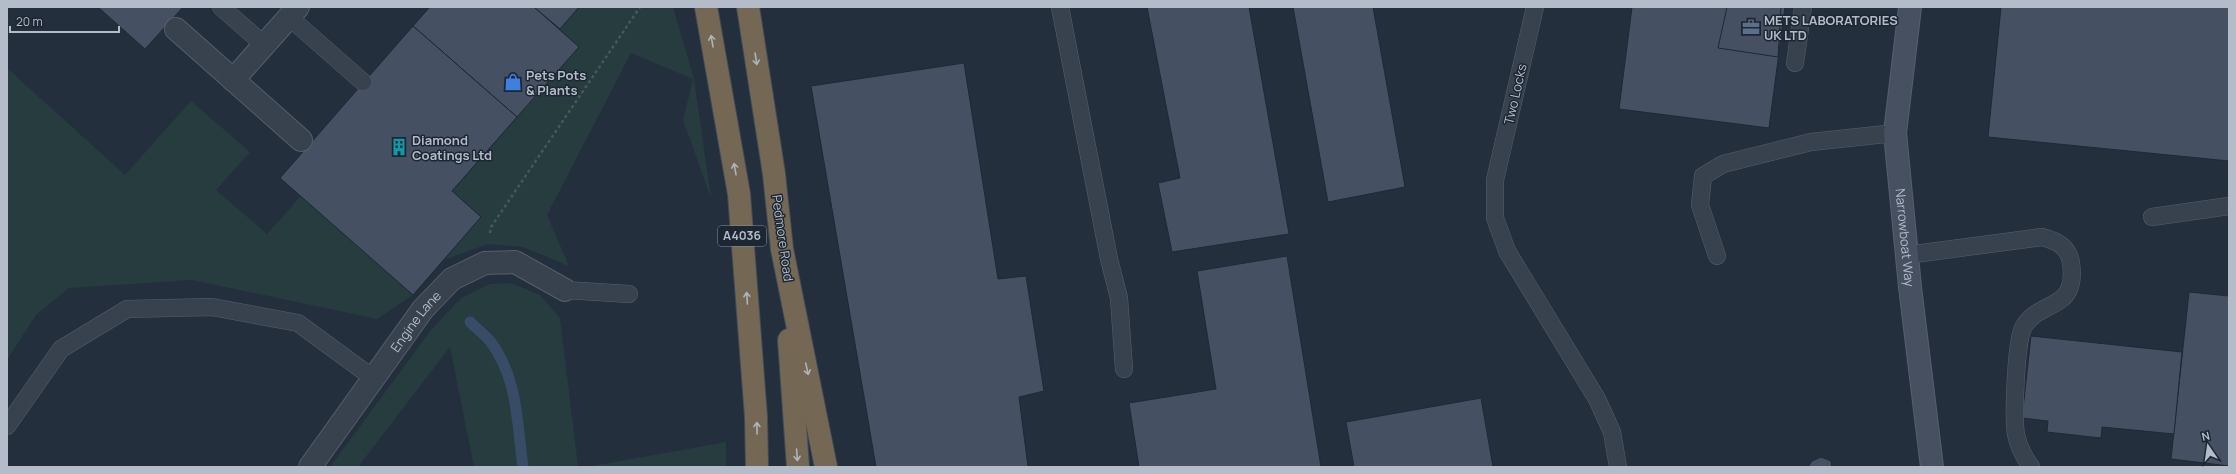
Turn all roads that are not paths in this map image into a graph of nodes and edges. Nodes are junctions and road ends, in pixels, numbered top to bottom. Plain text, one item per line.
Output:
1 (221, 7) edge
2 (706, 7) edge
3 (748, 7) edge
4 (1060, 7) edge
5 (1535, 7) edge
6 (1803, 7) edge
7 (1910, 7) edge
8 (291, 11) edge
9 (176, 30) dead end
10 (263, 44) junction
11 (1795, 63) dead end
12 (233, 80) junction
13 (364, 82) dead end
14 (1895, 133) junction
15 (301, 140) dead end
16 (2229, 206) edge
17 (2152, 217) dead end
18 (782, 249) junction
19 (1907, 255) junction
20 (1717, 256) dead end
21 (565, 290) joint
22 (629, 294) dead end
23 (1124, 369) dead end
24 (373, 378) junction
25 (7, 426) edge
26 (310, 467) edge
27 (757, 467) edge
28 (798, 467) edge
29 (826, 467) edge
30 (1618, 467) edge
31 (1932, 467) edge
32 (2031, 467) edge

1 - 10 lane
27 -> 2 highway, A4036
3 -> 18 highway, Pedmore Road / A4036
4 - 23 lane
5 - 30 lane, Two Locks
6 - 11 lane
7 - 14 street, Narrowboat Way
8 - 10 street
8 - 13 lane
9 - 12 street
10 - 12 street
12 - 15 street
14 - 19 street, Narrowboat Way
14 - 20 lane
16 - 17 lane
18 -> 28 highway
18 -> 29 highway, Pedmore Road / A4036
19 - 31 street, Narrowboat Way
19 - 32 lane
21 - 22 lane
21 - 24 street, Engine Lane
24 - 25 lane
24 - 26 street, Engine Lane

